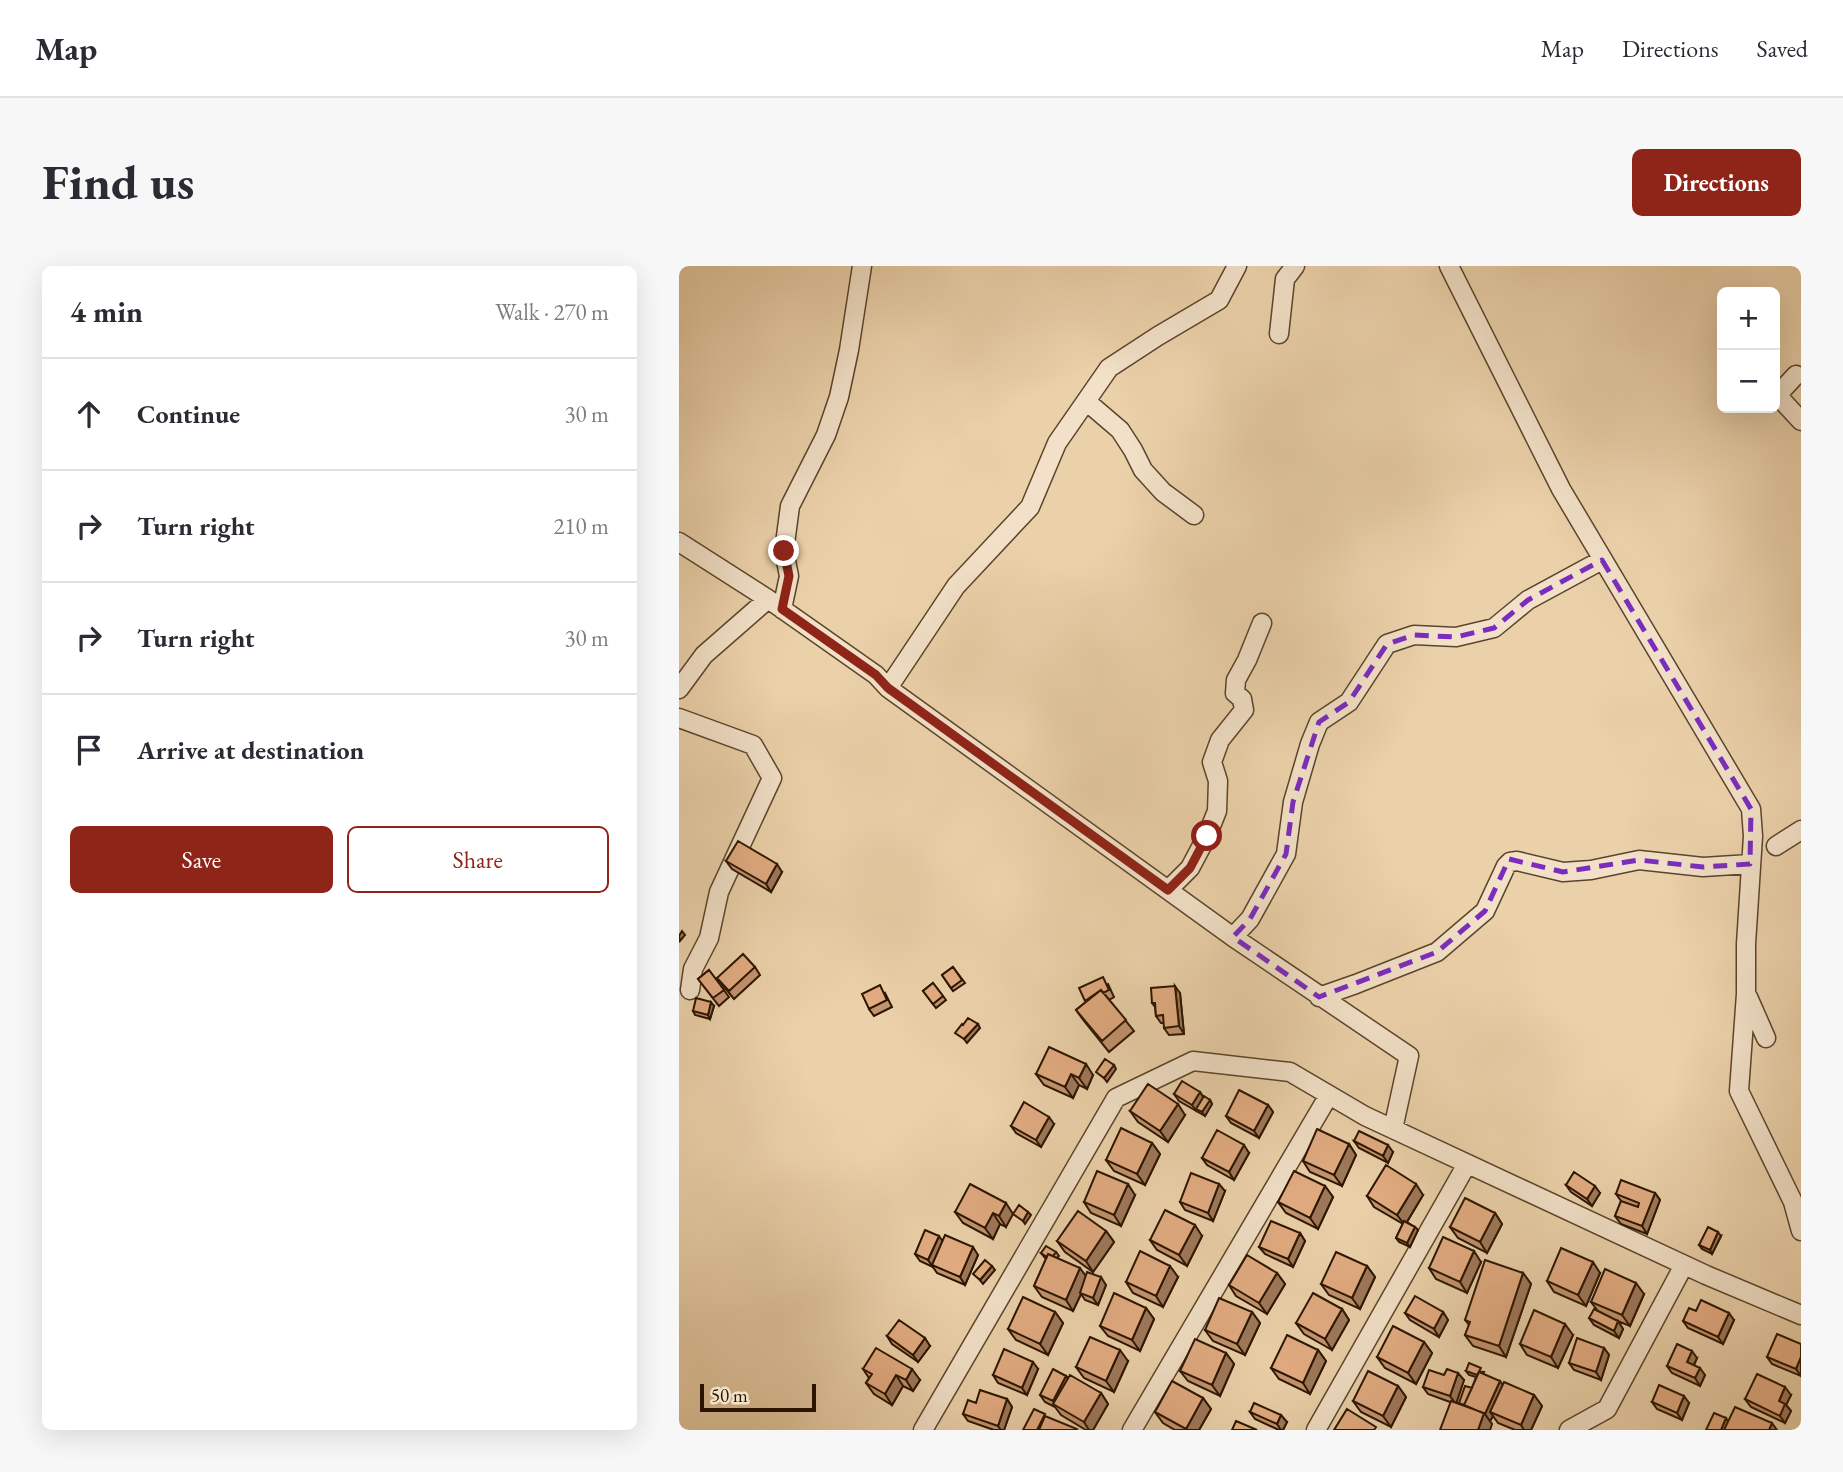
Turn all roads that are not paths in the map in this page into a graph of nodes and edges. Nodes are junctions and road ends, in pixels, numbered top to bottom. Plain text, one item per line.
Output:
1 (862, 266) edge
2 (1237, 266) edge
3 (1294, 266) edge
4 (1449, 266) edge
5 (1279, 334) dead end
6 (1796, 375) dead end
7 (1086, 401) junction
8 (1801, 421) edge
9 (1194, 515) dead end
10 (679, 542) edge
11 (1602, 560) junction
12 (775, 604) junction
13 (1262, 623) dead end
14 (888, 688) junction
15 (679, 689) edge
16 (679, 718) edge
17 (1801, 830) edge
18 (1776, 846) dead end
19 (1750, 864) junction
20 (1168, 890) junction
21 (1233, 937) junction
22 (690, 990) dead end
23 (1746, 994) junction
24 (1319, 997) junction
25 (1766, 1038) dead end
26 (1329, 1095) junction
27 (1393, 1129) junction
28 (1467, 1164) junction
29 (1801, 1231) edge
30 (1683, 1265) junction
31 (1801, 1315) edge
32 (1575, 1428) edge
33 (923, 1430) edge
34 (1132, 1430) edge
35 (1316, 1430) edge

1 - 12 street
2 - 7 street
3 - 5 street
4 - 11 street
6 - 8 street
7 - 9 street
7 - 14 street
10 - 12 street
11 - 19 street
11 - 21 street
12 - 14 street
12 - 15 street
13 - 20 street
14 - 20 street
16 - 22 street
17 - 18 street
19 - 23 street
19 - 24 street
20 - 21 street
21 - 24 street
23 - 25 street
23 - 29 street
24 - 27 street
26 - 27 street
26 - 33 street
26 - 34 street
27 - 28 street
28 - 30 street
28 - 35 street
30 - 31 street
30 - 32 street

